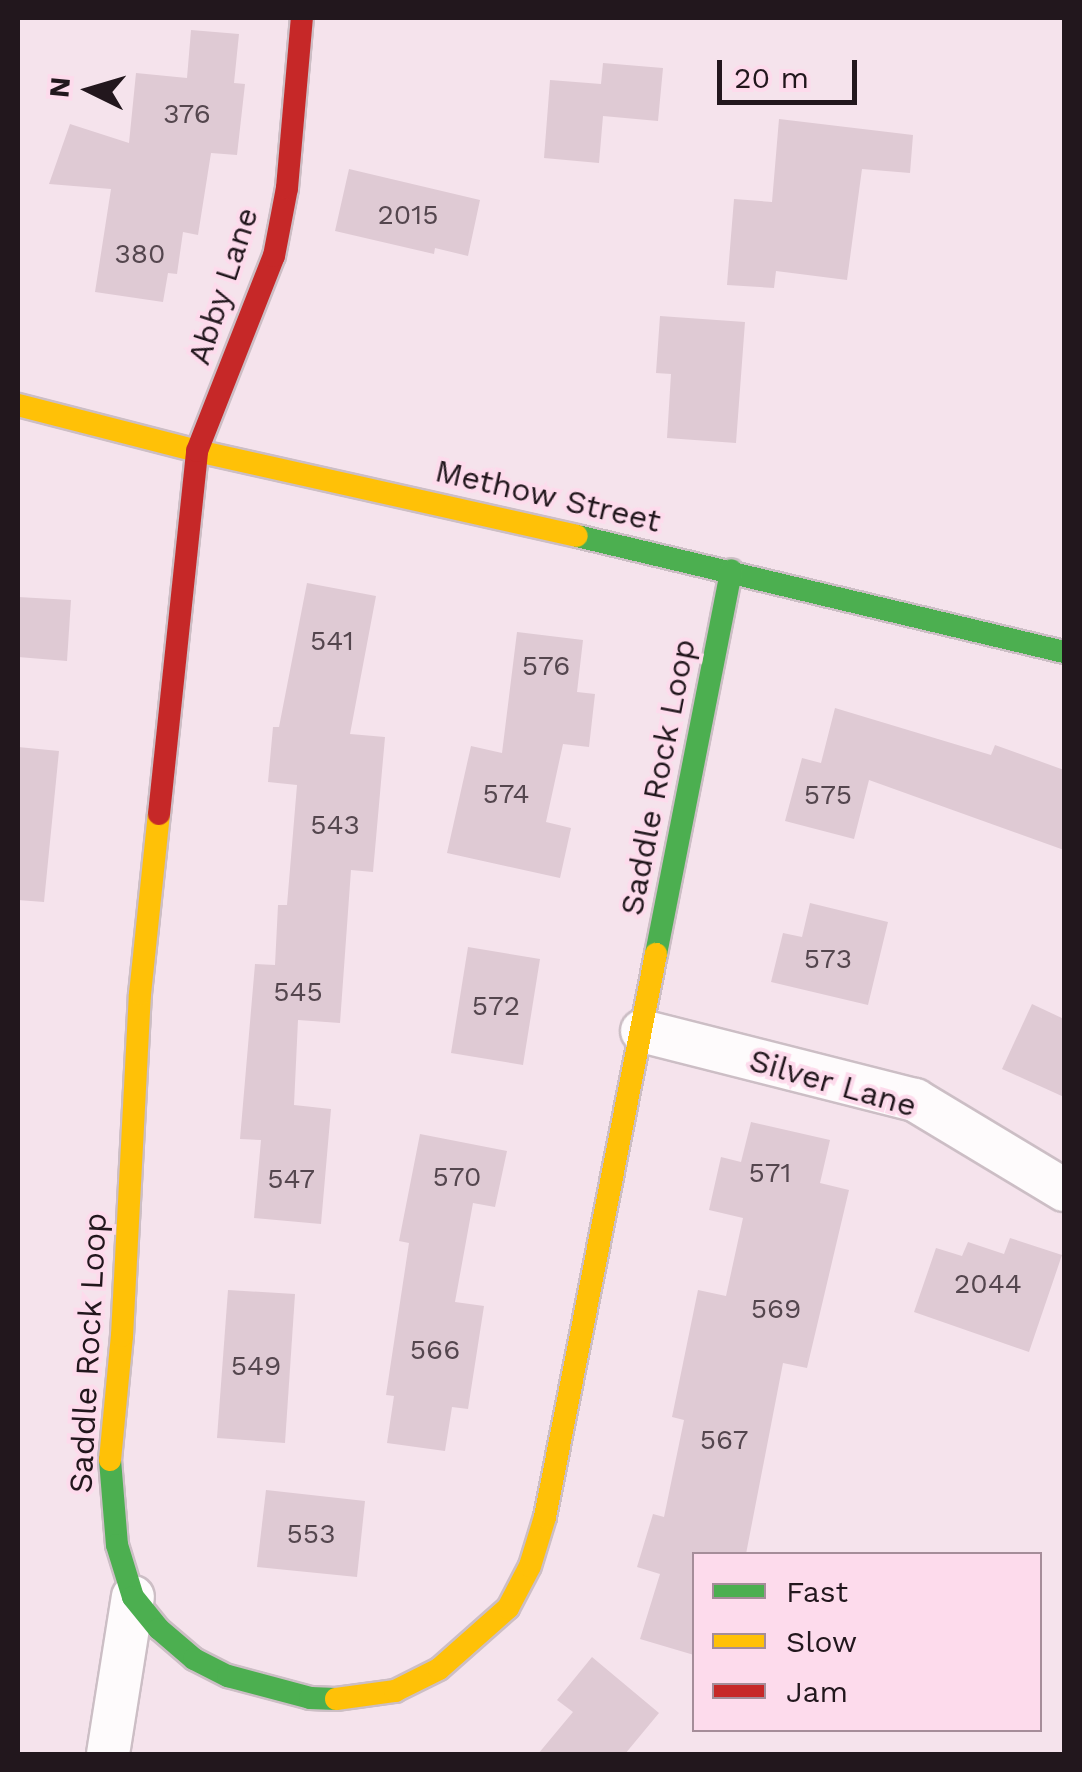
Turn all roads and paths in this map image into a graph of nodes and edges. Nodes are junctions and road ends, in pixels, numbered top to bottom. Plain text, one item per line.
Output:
1 (302, 18) edge
2 (18, 405) edge
3 (197, 452) junction
4 (731, 570) junction
5 (1064, 652) edge
6 (642, 1032) junction
7 (1064, 1190) edge
8 (134, 1597) junction
9 (108, 1754) edge

1 - 3 street, Abby Lane
2 - 3 street, Methow Street
3 - 4 street, Methow Street
3 - 8 street, Saddle Rock Loop
4 - 5 street, Methow Street
4 - 6 street, Saddle Rock Loop
6 - 7 street, Silver Lane
6 - 8 street, Saddle Rock Loop
8 - 9 street

